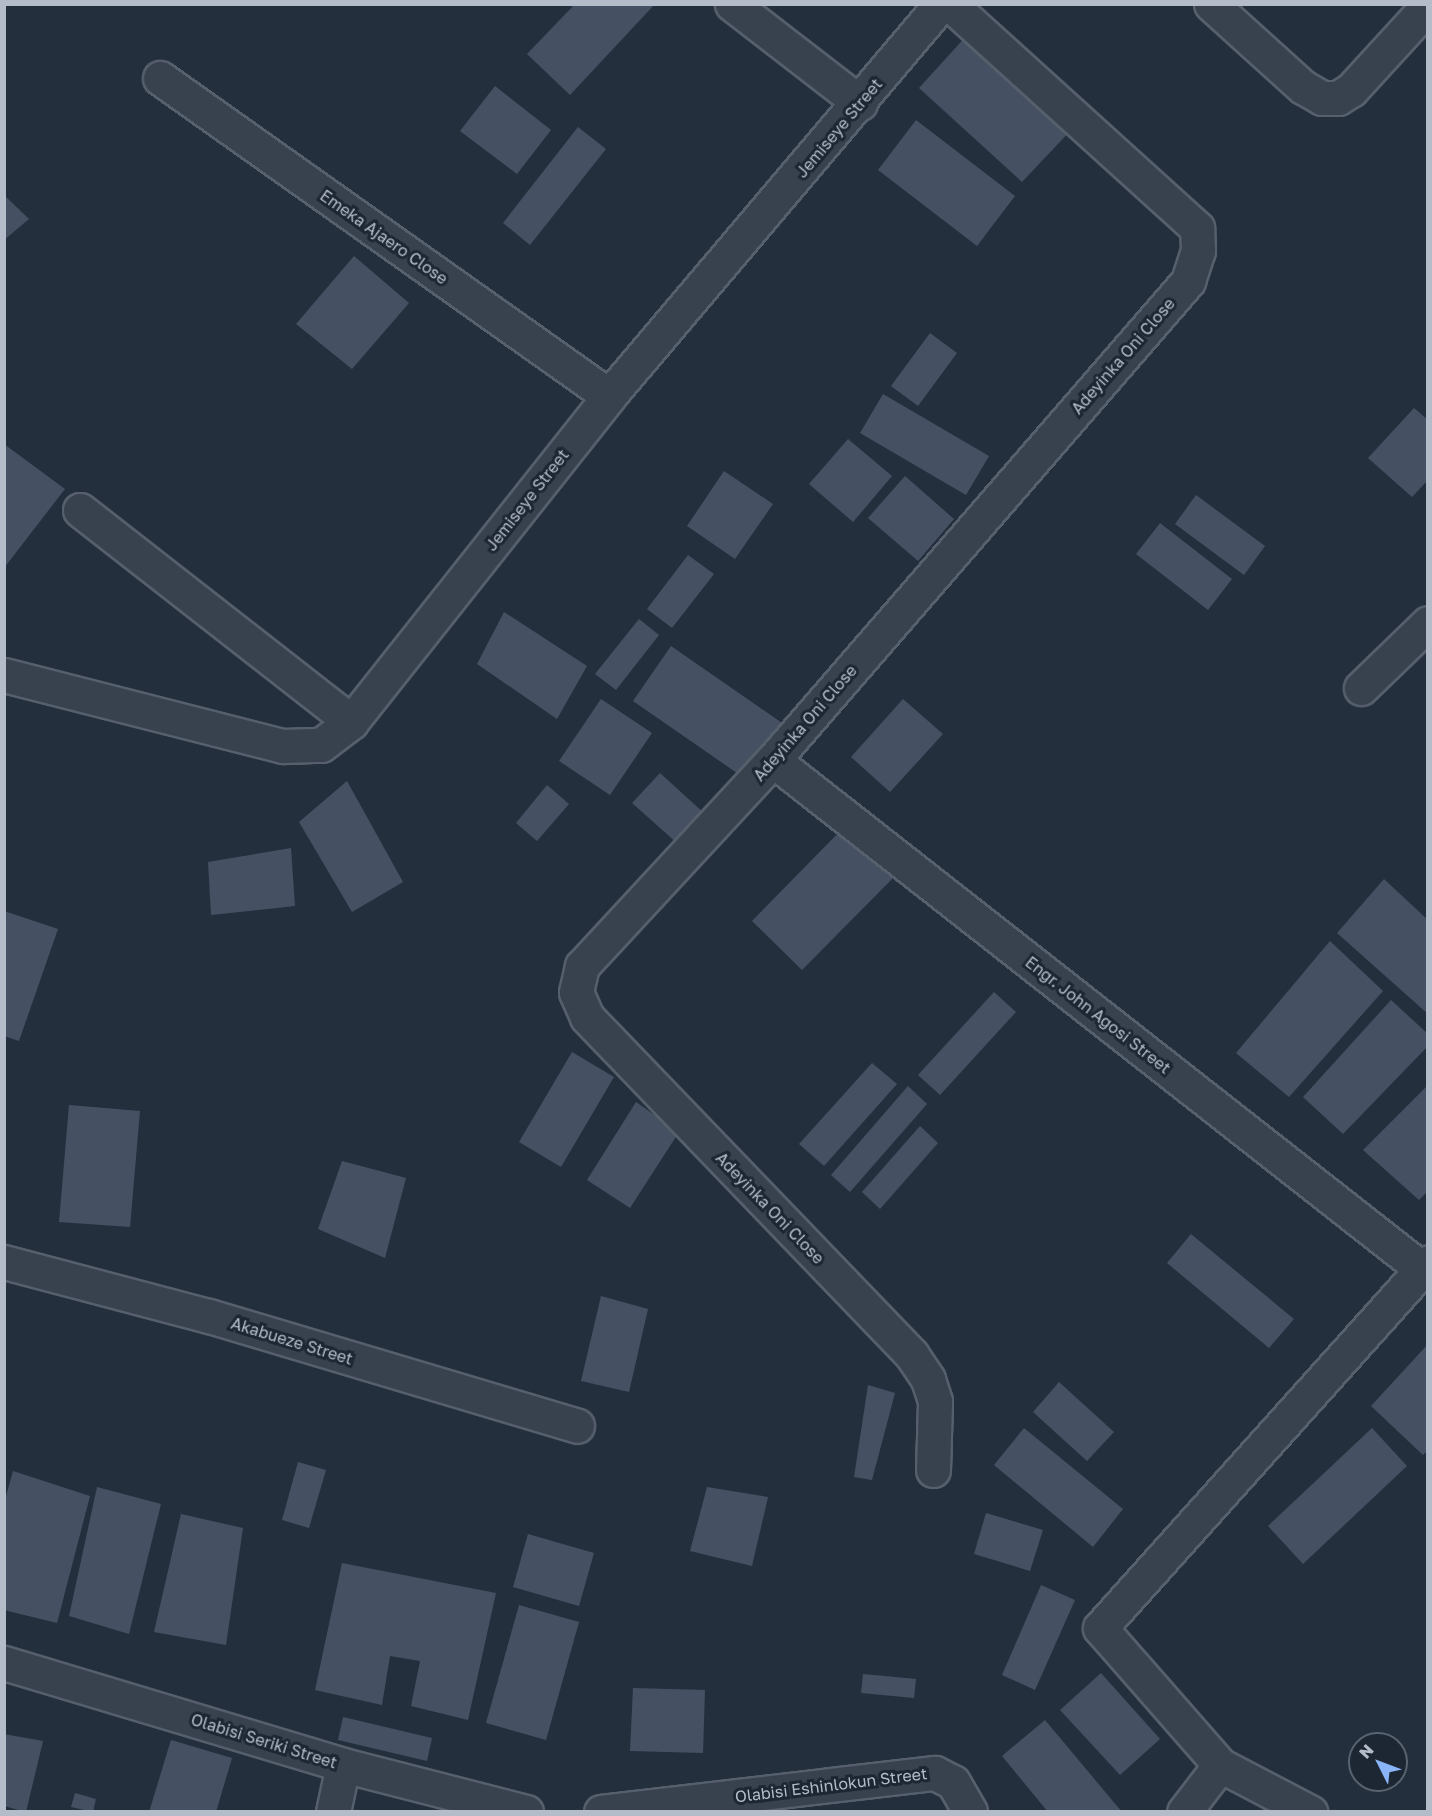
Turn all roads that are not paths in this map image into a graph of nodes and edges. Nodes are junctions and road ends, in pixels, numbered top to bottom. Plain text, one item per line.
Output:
1 (732, 4) edge
2 (941, 4) edge
3 (950, 4) edge
4 (1211, 4) edge
5 (1428, 6) edge
6 (160, 78) dead end
7 (860, 103) junction
8 (609, 396) junction
9 (80, 510) dead end
10 (1428, 623) edge
11 (4, 675) edge
12 (1361, 688) dead end
13 (351, 722) junction
14 (773, 760) junction
15 (4, 1262) edge
16 (1425, 1266) edge
17 (577, 1426) dead end
18 (933, 1470) dead end
19 (4, 1663) edge
20 (343, 1765) junction
21 (1220, 1765) junction
22 (333, 1812) edge
23 (526, 1812) edge
24 (602, 1812) edge
25 (970, 1812) edge
26 (1184, 1812) edge
27 (1310, 1812) edge

1 - 7 street
2 - 7 street, Jemiseye Street
3 - 14 street, Adeyinka Oni Close
4 - 5 street
6 - 8 street, Emeka Ajaero Close
7 - 8 street, Jemiseye Street
8 - 13 street, Jemiseye Street
9 - 13 street
10 - 12 street
11 - 13 street, Jemiseye Street
14 - 16 street, Engr. John Agosi Street
14 - 18 street, Adeyinka Oni Close
15 - 17 street, Akabueze Street
16 - 21 street
19 - 20 street, Olabisi Seriki Street
20 - 22 street
20 - 23 street, Olabisi Seriki Street
21 - 26 street
21 - 27 street
24 - 25 street, Olabisi Eshinlokun Street

